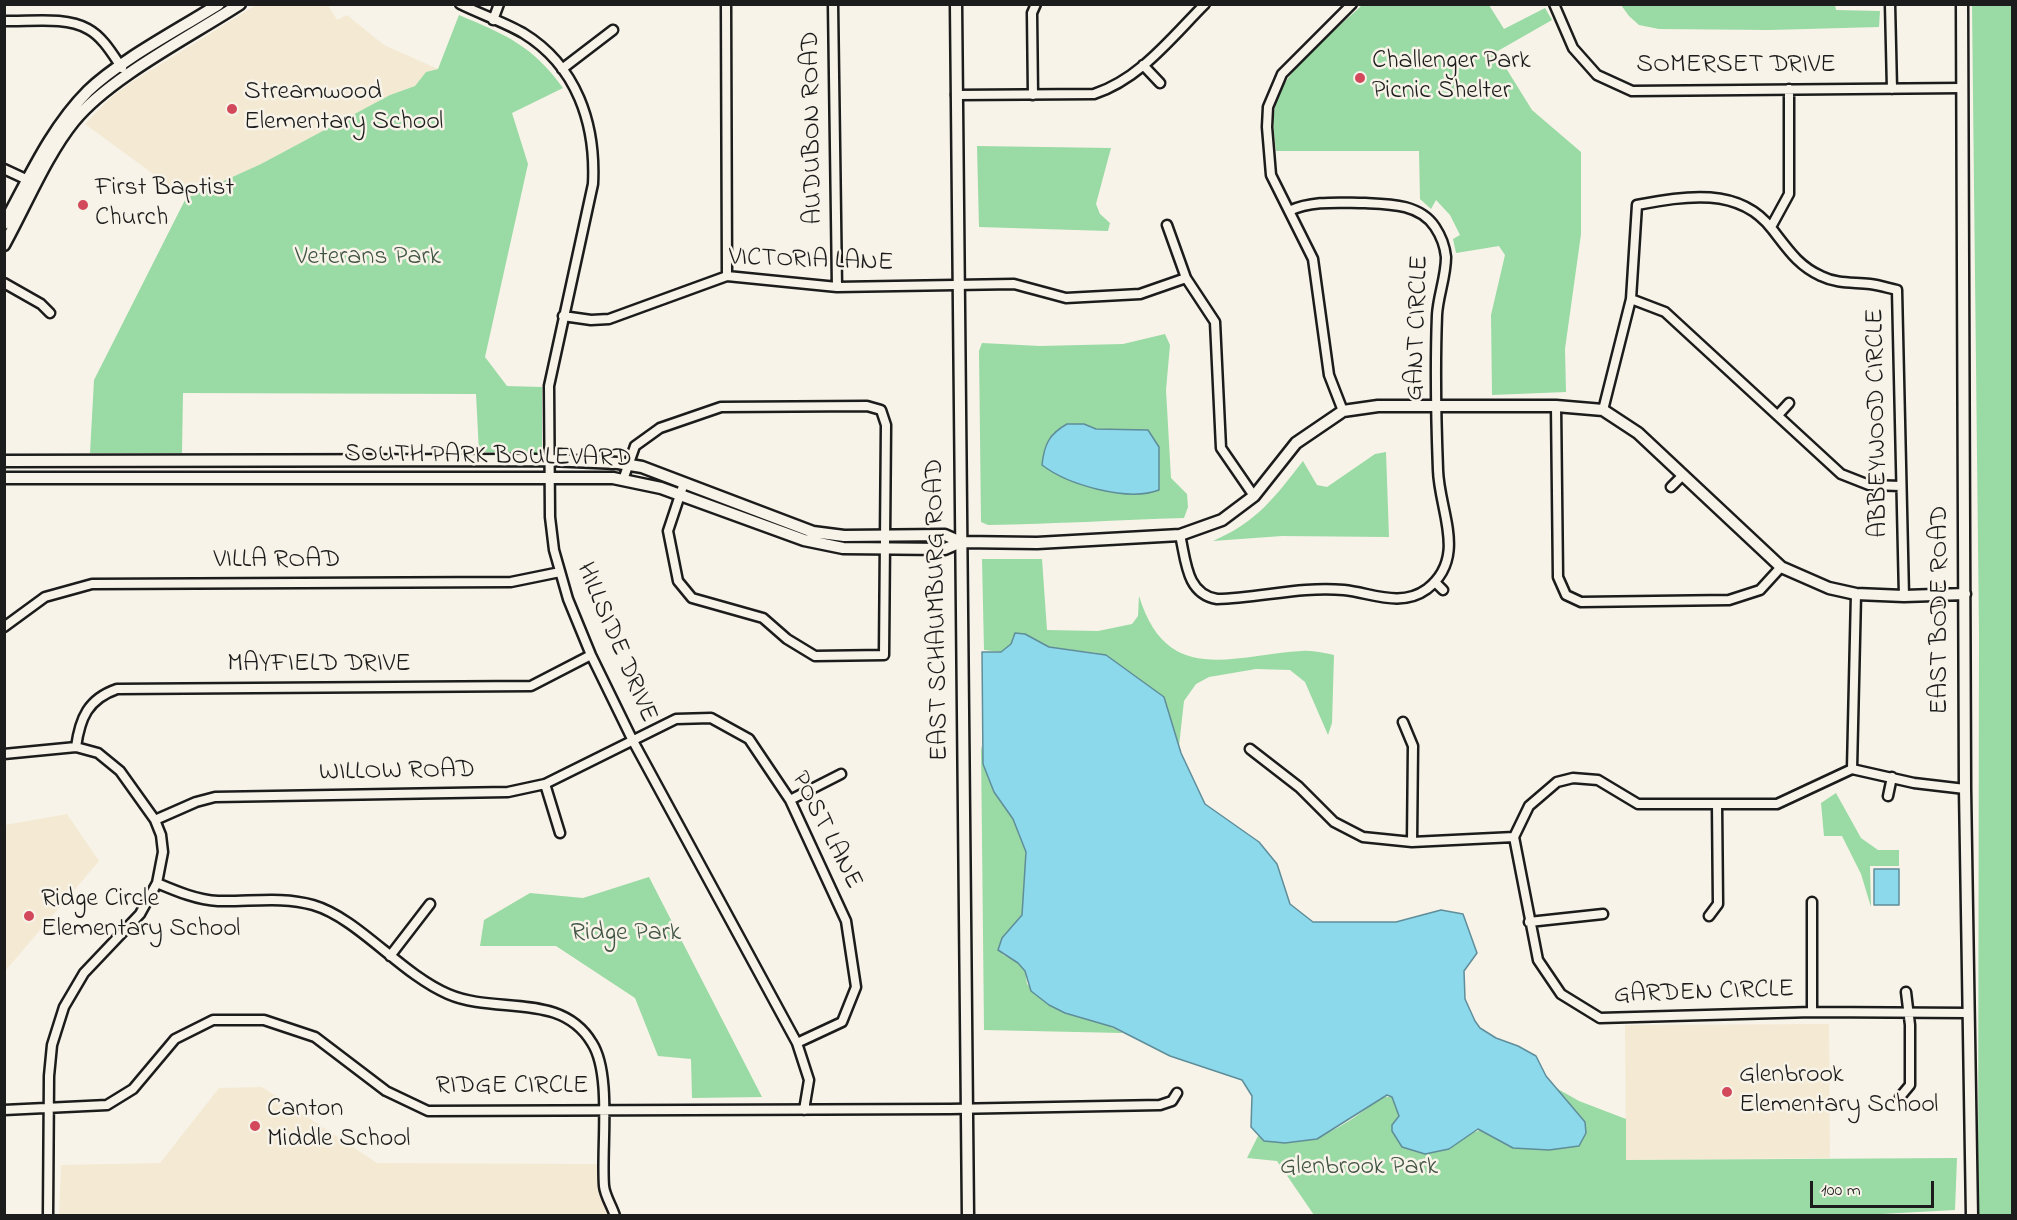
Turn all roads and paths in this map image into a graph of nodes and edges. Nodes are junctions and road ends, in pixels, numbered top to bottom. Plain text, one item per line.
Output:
1 (219, 4) edge
2 (240, 4) edge
3 (460, 4) edge
4 (500, 4) edge
5 (726, 4) edge
6 (833, 4) edge
7 (956, 4) edge
8 (1036, 4) edge
9 (1352, 4) edge
10 (1554, 4) edge
11 (1890, 4) edge
12 (1962, 4) edge
13 (1203, 5) edge
14 (493, 20) junction
15 (4, 21) edge
16 (613, 30) dead end
17 (1143, 65) junction
18 (121, 66) junction
19 (562, 69) junction
20 (128, 76) junction
21 (1160, 83) dead end
22 (1962, 88) junction
23 (1789, 89) junction
24 (1892, 89) junction
25 (956, 95) junction
26 (1033, 95) junction
27 (4, 168) edge
28 (33, 182) junction
29 (1289, 211) junction
30 (4, 224) edge
31 (1167, 225) dead end
32 (1771, 227) junction
33 (4, 245) edge
34 (727, 276) junction
35 (1186, 278) junction
36 (4, 283) edge
37 (958, 284) junction
38 (837, 287) junction
39 (1631, 299) junction
40 (50, 313) dead end
41 (563, 316) junction
42 (1789, 403) dead end
43 (1556, 406) junction
44 (1436, 407) junction
45 (1603, 410) junction
46 (1343, 411) junction
47 (1778, 415) junction
48 (549, 460) junction
49 (4, 461) edge
50 (156, 461) junction
51 (628, 464) junction
52 (1683, 475) junction
53 (4, 478) edge
54 (156, 478) junction
55 (549, 478) junction
56 (623, 480) junction
57 (684, 483) junction
58 (1901, 486) junction
59 (1671, 487) dead end
60 (680, 495) junction
61 (1254, 496) junction
62 (887, 535) junction
63 (1180, 535) junction
64 (961, 542) junction
65 (884, 548) junction
66 (1781, 567) junction
67 (560, 572) junction
68 (1435, 582) junction
69 (1443, 590) dead end
70 (1856, 594) junction
71 (1965, 594) junction
72 (1904, 596) junction
73 (4, 627) edge
74 (591, 655) junction
75 (1403, 722) dead end
76 (633, 741) junction
77 (76, 747) junction
78 (1250, 749) dead end
79 (4, 754) edge
80 (1852, 769) junction
81 (841, 774) dead end
82 (1892, 777) junction
83 (545, 784) junction
84 (1965, 789) junction
85 (1888, 796) dead end
86 (790, 800) junction
87 (1717, 805) junction
88 (155, 820) junction
89 (560, 833) dead end
90 (1514, 837) junction
91 (1412, 842) junction
92 (157, 883) junction
93 (1812, 902) dead end
94 (430, 904) dead end
95 (1603, 914) dead end
96 (1708, 916) dead end
97 (1529, 922) junction
98 (390, 956) junction
99 (1906, 992) dead end
100 (1812, 1012) junction
101 (1906, 1012) junction
102 (1969, 1013) junction
103 (797, 1043) junction
104 (1177, 1093) dead end
105 (1900, 1097) dead end
106 (969, 1107) junction
107 (50, 1108) junction
108 (602, 1109) junction
109 (4, 1110) edge
110 (804, 1110) junction
111 (48, 1215) edge
112 (615, 1215) edge
113 (968, 1215) edge
114 (1972, 1215) edge

1 - 18 street
2 - 20 street
3 - 14 street, HILLSIDE DRIVE
4 - 14 street
5 - 34 street
6 - 38 street, AUDUBON ROAD
7 - 25 street, EAST SCHAUMBURG ROAD
8 - 26 street
9 - 29 street
10 - 23 street, SOMERSET DRIVE
11 - 24 street
12 - 22 street, EAST BODE ROAD
13 - 17 street
14 - 19 street, HILLSIDE DRIVE
15 - 18 street
16 - 19 street
17 - 21 street
17 - 26 street
18 - 20 street
18 - 28 street
19 - 41 street, HILLSIDE DRIVE
20 - 28 street
22 - 24 street, SOMERSET DRIVE
22 - 71 street, EAST BODE ROAD
23 - 24 street, SOMERSET DRIVE
23 - 32 street
25 - 26 street
25 - 37 street, EAST SCHAUMBURG ROAD
27 - 28 street
28 - 30 street
28 - 33 street
29 - 44 street, GANT CIRCLE
29 - 46 street
31 - 35 street
32 - 39 street, ABBEYWOOD CIRCLE
32 - 58 street, ABBEYWOOD CIRCLE
34 - 38 street, VICTORIA LANE
34 - 41 street, VICTORIA LANE
35 - 37 street, VICTORIA LANE
35 - 61 street
36 - 40 street
37 - 38 street, VICTORIA LANE
37 - 64 street, EAST SCHAUMBURG ROAD
39 - 45 street
39 - 47 street
41 - 48 street, HILLSIDE DRIVE
42 - 47 street
43 - 44 street
43 - 45 street
43 - 66 street
44 - 46 street
44 - 68 street, GANT CIRCLE
45 - 52 street
46 - 61 street
47 - 58 street
48 - 50 street, SOUTH PARK BOULEVARD
48 - 51 street, SOUTH PARK BOULEVARD
48 - 55 street, HILLSIDE DRIVE
49 - 50 street, SOUTH PARK BOULEVARD
50 - 54 street
51 - 56 street
51 - 57 street, SOUTH PARK BOULEVARD
51 - 62 street
52 - 59 street
52 - 66 street
53 - 54 street, SOUTH PARK BOULEVARD
54 - 55 street, SOUTH PARK BOULEVARD
55 - 56 street, SOUTH PARK BOULEVARD
55 - 67 street, HILLSIDE DRIVE
56 - 60 street, SOUTH PARK BOULEVARD
57 - 60 street
57 - 62 street, SOUTH PARK BOULEVARD
58 - 72 street, ABBEYWOOD CIRCLE
60 - 65 street, SOUTH PARK BOULEVARD
60 - 65 street
61 - 63 street
62 - 64 street, SOUTH PARK BOULEVARD
62 - 65 street
63 - 64 street
63 - 68 street
64 - 65 street, SOUTH PARK BOULEVARD
64 - 106 street, EAST SCHAUMBURG ROAD
66 - 70 street
67 - 73 street, VILLA ROAD
67 - 74 street, HILLSIDE DRIVE
68 - 69 street
70 - 72 street
70 - 80 street
71 - 72 street
71 - 84 street, EAST BODE ROAD
74 - 76 street, HILLSIDE DRIVE
74 - 77 street, MAYFIELD DRIVE
75 - 91 street
76 - 83 street, WILLOW ROAD
76 - 86 street, POST LANE
76 - 103 street, HILLSIDE DRIVE
77 - 79 street
77 - 88 street
78 - 91 street
80 - 82 street
80 - 87 street
81 - 86 street
82 - 84 street
82 - 85 street
83 - 88 street, WILLOW ROAD
83 - 89 street
84 - 102 street, EAST BODE ROAD
86 - 103 street, POST LANE
87 - 90 street
87 - 96 street
88 - 92 street
90 - 91 street
90 - 97 street, GARDEN CIRCLE
92 - 98 street
92 - 107 street
93 - 100 street
94 - 98 street
95 - 97 street
97 - 100 street, GARDEN CIRCLE
98 - 108 street
99 - 101 street
100 - 101 street, GARDEN CIRCLE
101 - 102 street, GARDEN CIRCLE
101 - 105 street
102 - 114 street, EAST BODE ROAD
103 - 110 street, HILLSIDE DRIVE
104 - 106 street, RIDGE CIRCLE
106 - 110 street, RIDGE CIRCLE
106 - 113 street, EAST SCHAUMBURG ROAD
107 - 108 street, RIDGE CIRCLE
107 - 109 street, RIDGE CIRCLE
107 - 111 street
108 - 110 street, RIDGE CIRCLE
108 - 112 street

